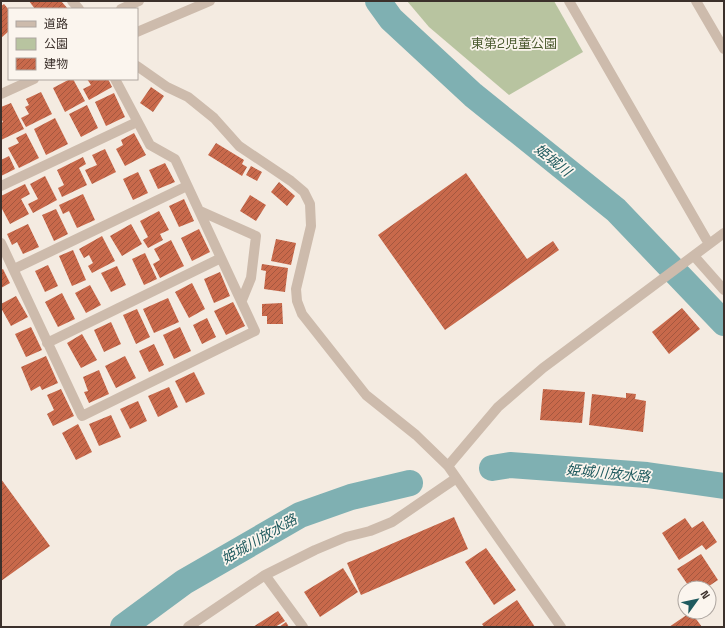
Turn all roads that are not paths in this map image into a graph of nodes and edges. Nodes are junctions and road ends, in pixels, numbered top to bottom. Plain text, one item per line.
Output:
1 (139, 1) edge
2 (210, 1) edge
3 (568, 1) edge
4 (696, 1) edge
5 (123, 8) edge
6 (138, 32) edge
7 (724, 49) edge
8 (138, 67) edge
9 (32, 80) edge
10 (116, 80) edge
11 (1, 94) edge
12 (137, 122) junction
13 (1, 186) edge
14 (187, 186) junction
15 (200, 211) junction
16 (724, 233) edge
17 (1, 243) edge
18 (709, 244) junction
19 (694, 256) junction
20 (221, 258) junction
21 (14, 269) junction
22 (724, 290) edge
23 (242, 300) junction
24 (47, 343) junction
25 (448, 466) junction
26 (455, 479) junction
27 (265, 575) junction
28 (188, 627) edge
29 (303, 627) edge
30 (562, 627) edge

1 - 5 street
2 - 6 street
3 - 18 street
4 - 7 street
8 - 25 street
9 - 11 street
10 - 12 street
12 - 13 street
12 - 14 street
14 - 15 street
14 - 21 street
15 - 20 street
15 - 23 street
16 - 18 street
17 - 21 street
18 - 19 street
19 - 22 street
19 - 25 street
20 - 23 street
20 - 24 street
21 - 24 street
23 - 24 street
25 - 26 street
26 - 27 street
26 - 30 street
27 - 28 street
27 - 29 street

